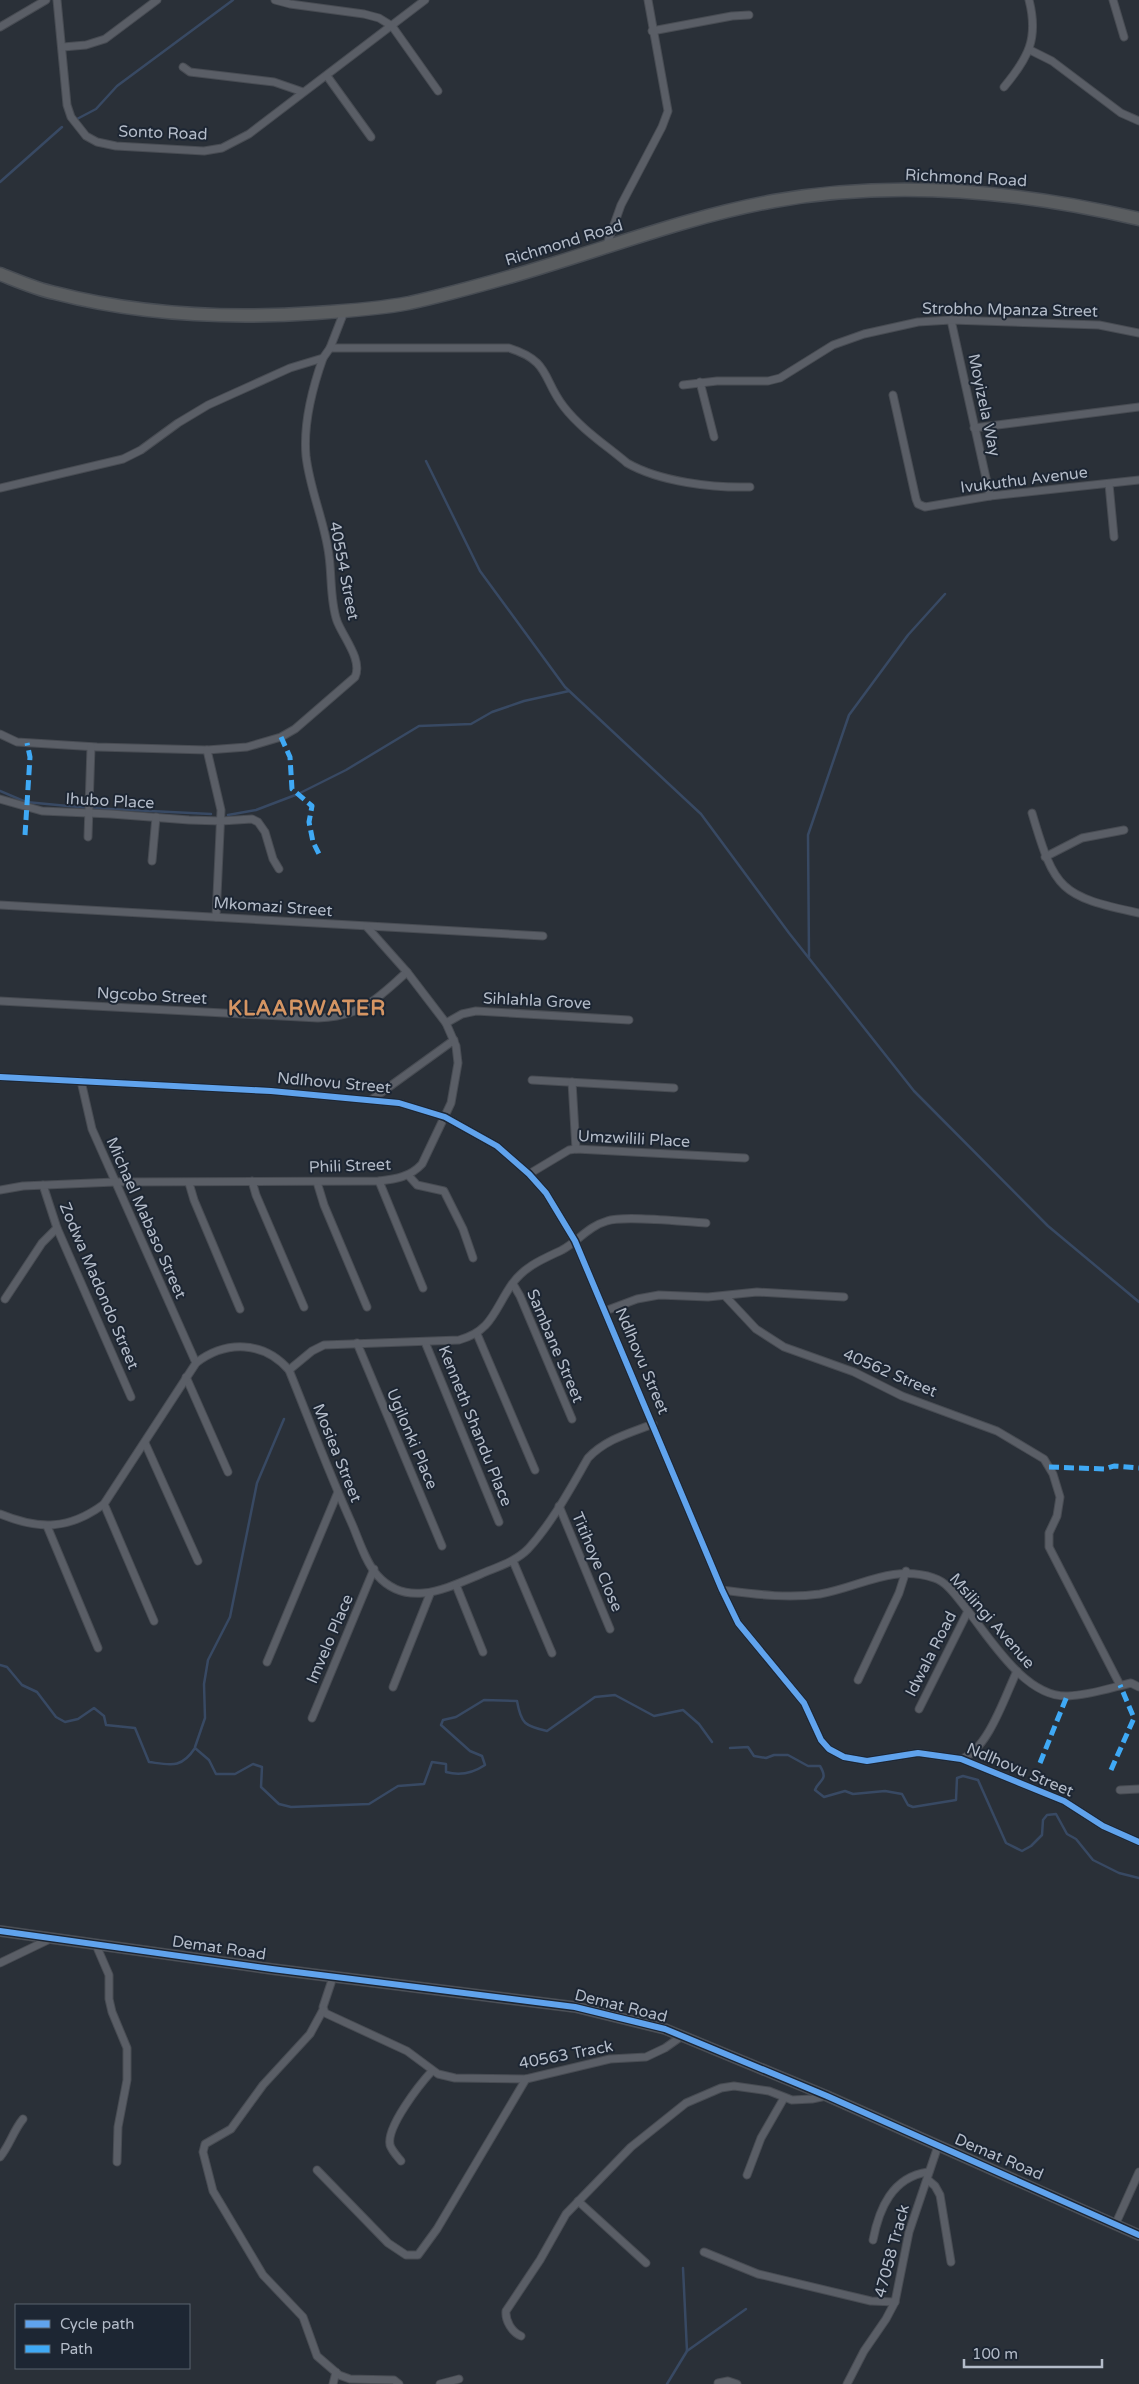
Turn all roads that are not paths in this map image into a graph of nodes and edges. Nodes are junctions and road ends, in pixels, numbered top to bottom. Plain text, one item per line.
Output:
1 (46, 0) edge
2 (58, 0) edge
3 (157, 0) edge
4 (275, 0) edge
5 (425, 0) edge
6 (648, 0) edge
7 (1029, 0) edge
8 (1113, 0) edge
9 (749, 15) dead end
10 (392, 26) junction
11 (0, 27) edge
12 (652, 32) junction
13 (1124, 37) dead end
14 (63, 47) junction
15 (1030, 50) junction
16 (183, 68) dead end
17 (327, 76) junction
18 (1004, 87) dead end
19 (438, 91) dead end
20 (303, 92) junction
21 (1139, 121) edge
22 (371, 137) dead end
23 (1139, 219) edge
24 (606, 247) junction
25 (0, 274) edge
26 (344, 312) junction
27 (951, 320) junction
28 (1139, 332) edge
29 (330, 348) junction
30 (323, 358) junction
31 (700, 382) junction
32 (683, 385) dead end
33 (893, 395) dead end
34 (1139, 407) edge
35 (974, 428) junction
36 (714, 437) dead end
37 (1139, 480) edge
38 (1109, 484) junction
39 (750, 487) dead end
40 (0, 488) edge
41 (990, 496) junction
42 (1114, 537) dead end
43 (0, 734) edge
44 (91, 747) junction
45 (207, 750) junction
46 (0, 799) edge
47 (89, 813) junction
48 (1032, 814) dead end
49 (156, 817) junction
50 (221, 821) junction
51 (1124, 830) dead end
52 (88, 837) dead end
53 (1045, 857) junction
54 (152, 862) dead end
55 (279, 869) dead end
56 (0, 905) edge
57 (1139, 913) edge
58 (216, 917) junction
59 (367, 927) junction
60 (543, 936) dead end
61 (407, 972) junction
62 (0, 1001) edge
63 (629, 1020) dead end
64 (446, 1023) junction
65 (454, 1040) junction
66 (0, 1077) edge
67 (532, 1080) dead end
68 (81, 1081) junction
69 (572, 1082) junction
70 (674, 1088) dead end
71 (371, 1100) junction
72 (445, 1117) junction
73 (576, 1149) junction
74 (744, 1158) dead end
75 (529, 1174) junction
76 (408, 1175) junction
77 (252, 1181) junction
78 (379, 1181) junction
79 (115, 1182) junction
80 (316, 1182) junction
81 (189, 1183) junction
82 (43, 1185) junction
83 (0, 1189) edge
84 (706, 1223) dead end
85 (57, 1228) junction
86 (575, 1241) junction
87 (473, 1258) dead end
88 (512, 1284) junction
89 (423, 1288) dead end
90 (726, 1296) junction
91 (844, 1296) dead end
92 (5, 1299) dead end
93 (368, 1307) dead end
94 (240, 1308) dead end
95 (304, 1308) dead end
96 (605, 1311) junction
97 (477, 1334) junction
98 (425, 1342) junction
99 (357, 1343) junction
100 (196, 1363) junction
101 (289, 1370) junction
102 (186, 1377) junction
103 (131, 1397) dead end
104 (572, 1419) dead end
105 (654, 1424) junction
106 (145, 1443) junction
107 (535, 1470) dead end
108 (228, 1472) dead end
109 (338, 1492) junction
110 (104, 1504) junction
111 (559, 1506) junction
112 (0, 1514) edge
113 (499, 1522) dead end
114 (48, 1526) junction
115 (442, 1546) dead end
116 (198, 1561) dead end
117 (514, 1561) junction
118 (374, 1569) junction
119 (906, 1571) junction
120 (456, 1585) junction
121 (722, 1590) junction
122 (430, 1594) junction
123 (968, 1611) junction
124 (154, 1621) dead end
125 (610, 1628) dead end
126 (98, 1648) dead end
127 (483, 1652) dead end
128 (552, 1653) dead end
129 (267, 1662) dead end
130 (1017, 1671) junction
131 (858, 1680) dead end
132 (1120, 1686) junction
133 (393, 1687) dead end
134 (1139, 1687) edge
135 (919, 1709) dead end
136 (312, 1718) dead end
137 (961, 1760) junction
138 (1139, 1789) edge
139 (1120, 1790) dead end
140 (1139, 1842) edge
141 (0, 1931) edge
142 (51, 1938) junction
143 (96, 1945) junction
144 (0, 1963) edge
145 (333, 1977) junction
146 (323, 2010) junction
147 (682, 2036) junction
148 (432, 2071) junction
149 (526, 2079) junction
150 (827, 2096) junction
151 (784, 2098) junction
152 (23, 2119) dead end
153 (938, 2146) junction
154 (0, 2157) edge
155 (401, 2161) dead end
156 (117, 2162) dead end
157 (316, 2170) dead end
158 (1139, 2172) edge
159 (747, 2175) dead end
160 (928, 2176) junction
161 (578, 2201) junction
162 (1116, 2223) junction
163 (1139, 2234) edge
164 (873, 2240) dead end
165 (704, 2252) dead end
166 (951, 2262) dead end
167 (646, 2263) dead end
168 (895, 2302) junction
169 (521, 2336) dead end
170 (336, 2372) junction
171 (459, 2379) dead end
172 (718, 2383) edge
173 (333, 2384) edge
174 (399, 2384) edge
175 (440, 2384) edge
176 (737, 2384) edge
177 (847, 2384) edge

1 - 11 street
2 - 14 street, Sonto Road
3 - 14 street
4 - 10 street
5 - 10 street, Sonto Road
6 - 12 street
7 - 15 street
8 - 13 street
9 - 12 street
10 - 17 street, Sonto Road
10 - 19 street
12 - 24 street
14 - 20 street, Sonto Road
15 - 18 street
15 - 21 street
16 - 20 street
17 - 20 street, Sonto Road
17 - 22 street
23 - 24 highway, Richmond Road
24 - 26 highway, Richmond Road
25 - 26 highway, Richmond Road
26 - 29 street
27 - 28 street, Strobho Mpanza Street
27 - 31 street, Strobho Mpanza Street
27 - 35 street, Moyizela Way
29 - 30 street
29 - 39 street
30 - 40 street
30 - 45 street, 40554 Street
31 - 32 street, Strobho Mpanza Street
31 - 36 street
33 - 41 street, Ivukuthu Avenue
34 - 35 street
35 - 41 street, Moyizela Way
37 - 38 street, Ivukuthu Avenue
38 - 41 street, Ivukuthu Avenue
38 - 42 street
43 - 44 street
44 - 45 street
44 - 47 street
45 - 50 street
46 - 47 street, Ihubo Place
47 - 49 street, Ihubo Place
47 - 52 street
48 - 53 street
49 - 50 street, Ihubo Place
49 - 54 street
50 - 55 street, Ihubo Place
50 - 58 street
51 - 53 street
53 - 57 street
56 - 58 street, Mkomazi Street
58 - 59 street, Mkomazi Street
59 - 60 street, Mkomazi Street
59 - 61 street, Phili Street
61 - 62 street, Ngcobo Street
61 - 64 street, Phili Street
63 - 64 street, Sihlahla Grove
64 - 65 street, Phili Street
65 - 71 street
65 - 72 street, Phili Street
66 - 68 street, Ndlhovu Street
67 - 69 street
68 - 71 street, Ndlhovu Street
68 - 79 street, Michael Mabaso Street
69 - 70 street
69 - 73 street
71 - 72 street, Ndlhovu Street
72 - 75 street, Ndlhovu Street
72 - 76 street, Phili Street
73 - 74 street, Umzwilili Place
73 - 75 street, Umzwilili Place
75 - 86 street, Ndlhovu Street
76 - 78 street, Phili Street
76 - 87 street
77 - 80 street, Phili Street
77 - 81 street, Phili Street
77 - 95 street
78 - 80 street, Phili Street
78 - 89 street
79 - 81 street, Phili Street
79 - 82 street, Phili Street
79 - 100 street, Michael Mabaso Street
80 - 93 street
81 - 94 street
82 - 83 street, Phili Street
82 - 85 street, Zodwa Madondo Street
84 - 86 street
85 - 92 street
85 - 103 street, Zodwa Madondo Street
86 - 88 street
86 - 96 street, Ndlhovu Street
88 - 97 street
88 - 104 street, Sambane Street
90 - 91 street
90 - 96 street
90 - 132 street, 40562 Street
96 - 105 street, Ndlhovu Street
97 - 98 street
97 - 107 street
98 - 99 street
98 - 113 street, Kenneth Shandu Place
99 - 101 street
99 - 115 street, Ugilonki Place
100 - 101 street, Mosiea Street
100 - 102 street, Mosiea Street
101 - 109 street, Mosiea Street
102 - 106 street, Mosiea Street
102 - 108 street
105 - 111 street, Mosiea Street
105 - 121 street, Ndlhovu Street
106 - 110 street, Mosiea Street
106 - 116 street
109 - 118 street, Mosiea Street
109 - 129 street
110 - 114 street, Mosiea Street
110 - 124 street
111 - 117 street, Mosiea Street
111 - 125 street, Titihoye Close
112 - 114 street, Mosiea Street
114 - 126 street
117 - 120 street, Mosiea Street
117 - 128 street
118 - 122 street, Mosiea Street
118 - 136 street, Imvelo Place
119 - 121 street
119 - 123 street, Msilingi Avenue
119 - 131 street
120 - 122 street, Mosiea Street
120 - 127 street
121 - 137 street, Ndlhovu Street
122 - 133 street
123 - 130 street, Msilingi Avenue
123 - 135 street, Idwala Road
130 - 132 street, Msilingi Avenue
130 - 137 street
132 - 134 street
137 - 140 street, Ndlhovu Street
138 - 139 street
141 - 142 street, Demat Road
142 - 143 street, Demat Road
142 - 144 street
143 - 145 street, Demat Road
143 - 156 street
145 - 146 street
145 - 147 street, Demat Road
146 - 148 street, 40563 Track
146 - 170 street
147 - 149 street, 40563 Track
147 - 150 street, Demat Road
148 - 149 street, 40563 Track
148 - 155 street
149 - 157 street
150 - 151 street
150 - 153 street, Demat Road
151 - 159 street
151 - 161 street
152 - 154 street
153 - 160 street, 47058 Track
153 - 162 street, Demat Road
158 - 162 street
160 - 164 street
160 - 166 street
160 - 168 street, 47058 Track
161 - 167 street
161 - 169 street
162 - 163 street, Demat Road
165 - 168 street
168 - 177 street, 47058 Track
170 - 173 street
170 - 174 street
171 - 175 street
172 - 176 street

